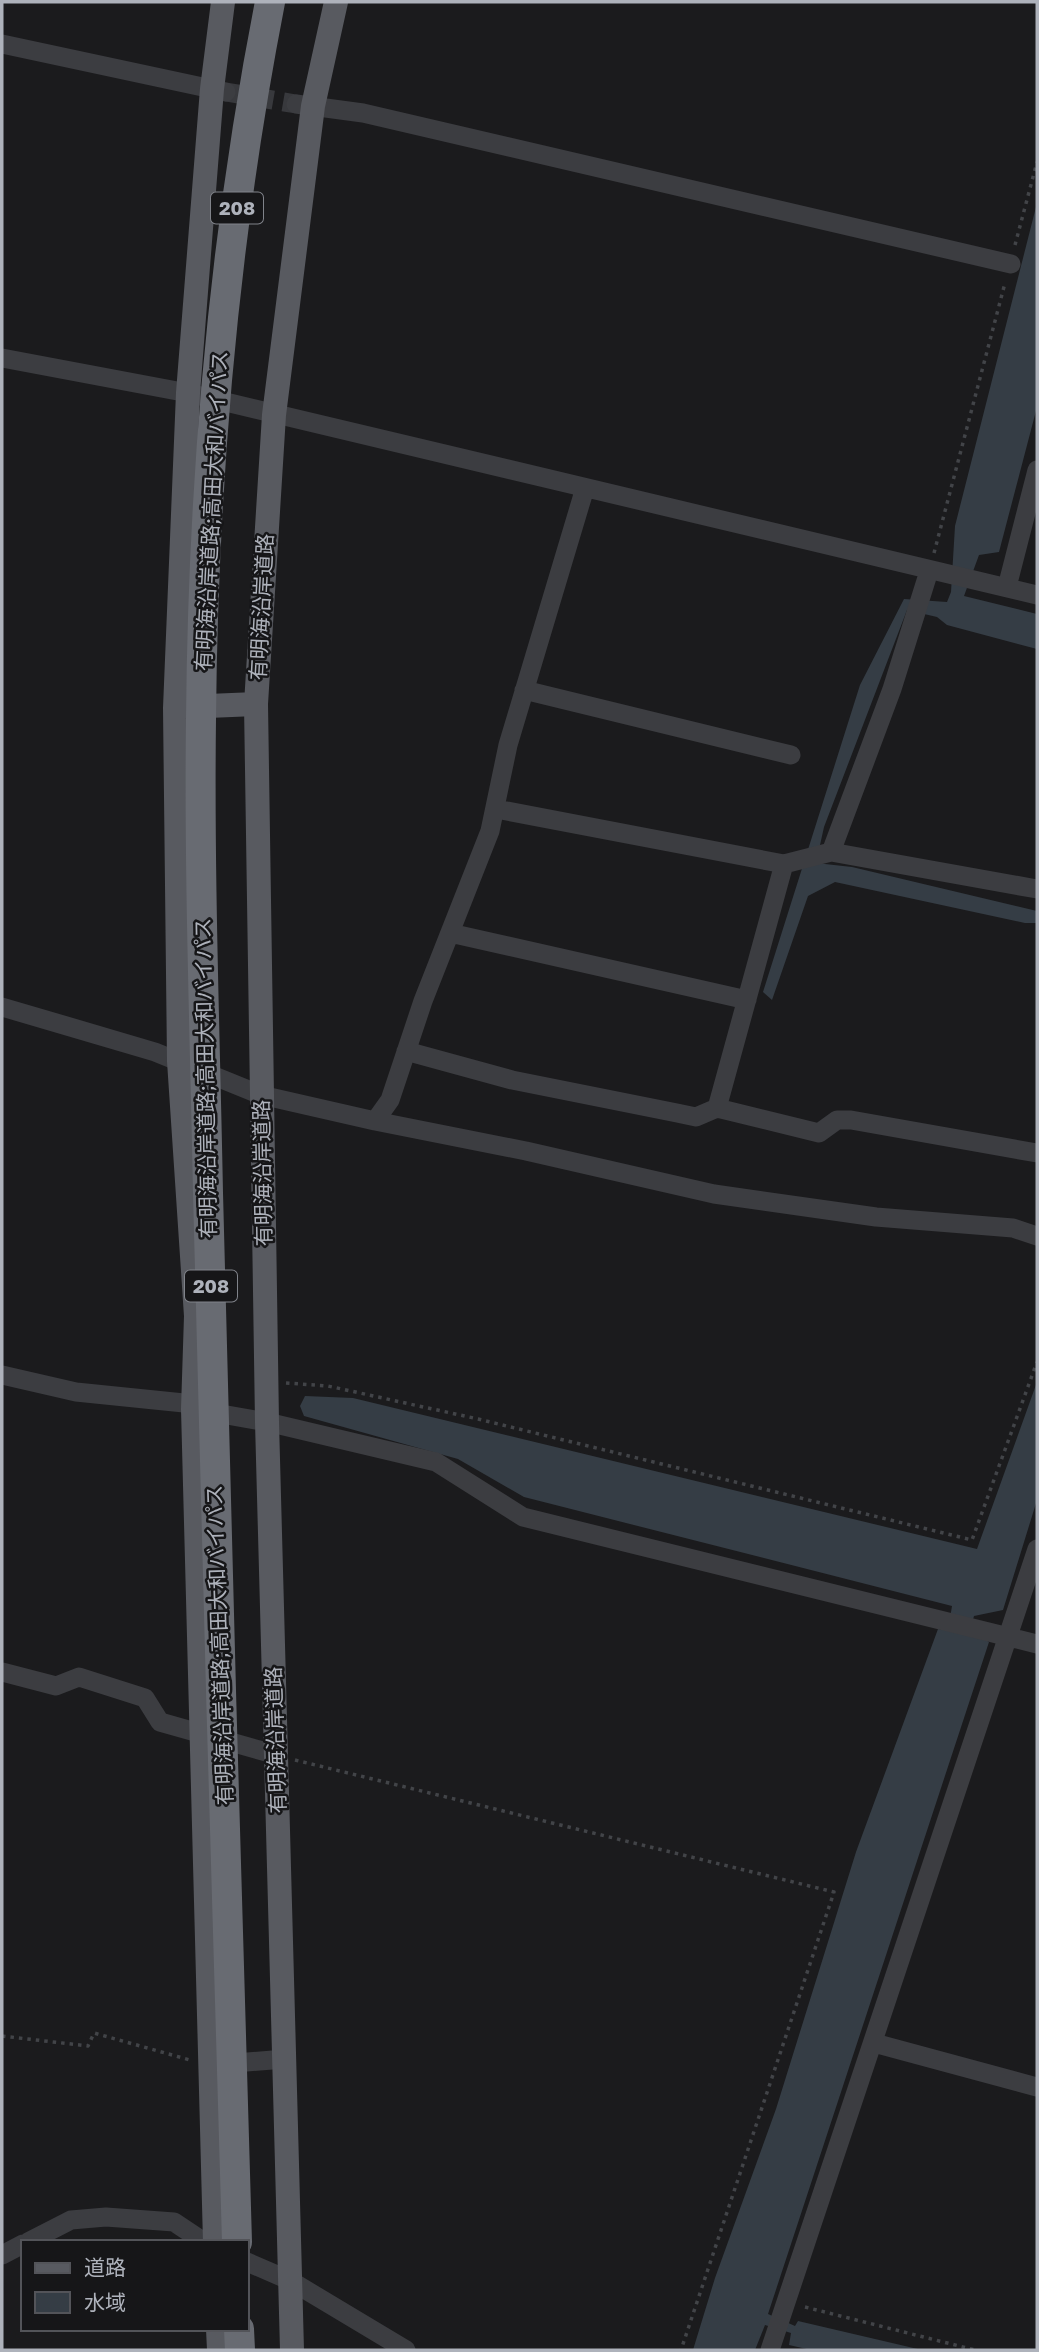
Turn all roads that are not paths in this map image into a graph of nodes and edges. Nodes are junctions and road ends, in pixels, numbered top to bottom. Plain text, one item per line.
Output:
1 (223, 2) edge
2 (270, 2) edge
3 (278, 2) edge
4 (337, 2) edge
5 (2, 44) edge
6 (231, 89) junction
7 (305, 105) junction
8 (1010, 264) road end
9 (2, 358) edge
10 (188, 393) junction
11 (274, 415) junction
12 (1037, 470) edge
13 (585, 488) junction
14 (929, 571) junction
15 (1007, 587) junction
16 (1037, 595) edge
17 (524, 690) junction
18 (256, 705) junction
19 (175, 708) junction
20 (791, 755) dead end
21 (496, 809) junction
22 (831, 852) junction
23 (784, 864) junction
24 (1037, 889) edge
25 (450, 933) junction
26 (747, 1000) junction
27 (2, 1007) edge
28 (406, 1051) junction
29 (179, 1061) junction
30 (261, 1095) junction
31 (717, 1108) junction
32 (374, 1121) junction
33 (1037, 1153) edge
34 (1037, 1236) edge
35 (2, 1375) edge
36 (193, 1409) junction
37 (267, 1422) junction
38 (1037, 1549) edge
39 (1009, 1636) junction
40 (1037, 1644) edge
41 (2, 1672) edge
42 (201, 1732) junction
43 (276, 1755) junction
44 (874, 2043) junction
45 (285, 2059) junction
46 (209, 2065) junction
47 (1037, 2087) edge
48 (32, 2240) edge
49 (201, 2240) edge
50 (215, 2240) edge
51 (237, 2240) edge
52 (21, 2245) edge
53 (2, 2255) edge
54 (248, 2262) edge
55 (292, 2281) junction
56 (218, 2331) edge
57 (239, 2331) edge
58 (219, 2350) edge
59 (240, 2350) edge
60 (292, 2350) edge
61 (406, 2350) edge
62 (769, 2350) edge

1 - 6 main road
2 - 6 highway, 有明海沿岸道路;高田大和バイパス / 208
3 - 6 highway
4 - 7 main road, 有明海沿岸道路
5 - 6 street
6 - 10 main road
6 - 51 highway, 有明海沿岸道路;高田大和バイパス / 208
7 - 8 street
7 - 11 main road, 有明海沿岸道路
9 - 10 street
10 - 11 street
10 - 19 main road
11 - 13 street
11 - 18 main road, 有明海沿岸道路
12 - 15 street
13 - 14 street
13 - 17 street
14 - 15 street
14 - 22 street
15 - 16 street
17 - 20 street
17 - 21 street
18 - 19 main road
18 - 30 main road, 有明海沿岸道路
19 - 29 main road
21 - 23 street
21 - 25 street
22 - 23 street
22 - 24 street
23 - 26 street
25 - 26 street
25 - 28 street
26 - 31 street
27 - 29 street
28 - 31 street
28 - 32 street
29 - 30 street
29 - 36 main road
30 - 32 street
30 - 37 main road, 有明海沿岸道路
31 - 33 street
32 - 34 street
35 - 36 street
36 - 37 street
36 - 42 main road
37 - 39 street
37 - 43 main road, 有明海沿岸道路
38 - 39 street
39 - 40 street
39 - 44 street
41 - 42 street
42 - 43 street
42 - 46 main road
43 - 45 main road, 有明海沿岸道路
44 - 47 street
44 - 62 street
45 - 46 street
45 - 55 main road, 有明海沿岸道路
46 - 50 main road
48 - 49 street
52 - 53 street
54 - 55 street
55 - 60 main road, 有明海沿岸道路
55 - 61 street
56 - 58 main road
57 - 59 highway

